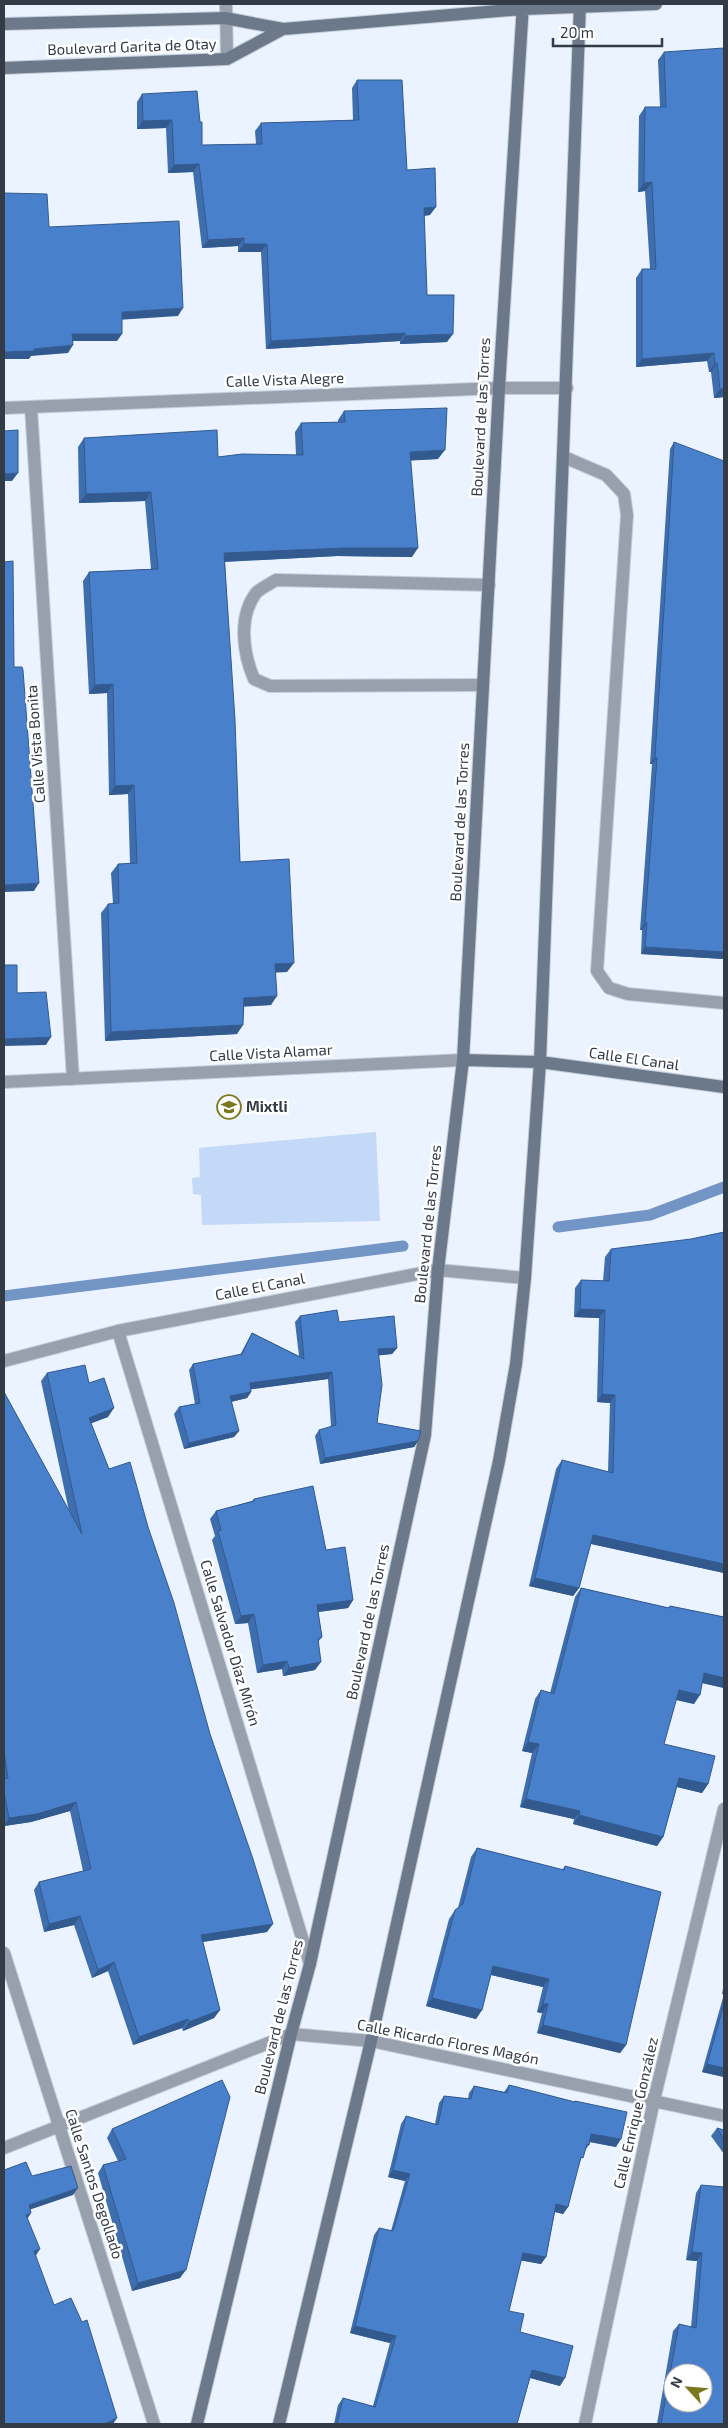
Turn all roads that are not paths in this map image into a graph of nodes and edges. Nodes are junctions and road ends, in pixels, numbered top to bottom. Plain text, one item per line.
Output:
1 (226, 4) edge
2 (656, 4) edge
3 (580, 5) edge
4 (523, 6) edge
5 (225, 18) junction
6 (4, 24) edge
7 (283, 29) junction
8 (227, 59) junction
9 (4, 68) edge
10 (499, 388) junction
11 (567, 388) junction
12 (31, 407) junction
13 (4, 408) edge
14 (564, 457) junction
15 (489, 585) junction
16 (483, 685) junction
17 (724, 1003) edge
18 (463, 1060) junction
19 (540, 1062) junction
20 (73, 1079) junction
21 (4, 1082) edge
22 (724, 1087) edge
23 (438, 1270) junction
24 (525, 1278) junction
25 (118, 1331) junction
26 (4, 1361) edge
27 (724, 1809) edge
28 (4, 1953) edge
29 (310, 1964) junction
30 (291, 2034) junction
31 (371, 2041) junction
32 (654, 2100) junction
33 (724, 2116) edge
34 (59, 2126) junction
35 (4, 2148) edge
36 (154, 2424) edge
37 (197, 2424) edge
38 (279, 2424) edge
39 (585, 2424) edge

1 - 5 street
2 - 3 street, Boulevard Garita de Otay
3 - 4 street, Boulevard Garita de Otay
3 - 11 street
4 - 7 street, Boulevard Garita de Otay
4 - 10 street, Boulevard de las Torres
5 - 6 street, Boulevard Garita de Otay
5 - 7 street, Boulevard Garita de Otay
5 - 8 street
7 - 8 street, Boulevard Garita de Otay
8 - 9 street, Boulevard Garita de Otay
10 - 11 street, Calle Vista Alegre
10 - 12 street, Calle Vista Alegre
10 - 15 street, Boulevard de las Torres
11 - 14 street
12 - 13 street, Calle Vista Alegre
12 - 20 street, Calle Vista Bonita
14 - 17 street
14 - 19 street
15 - 16 street, Boulevard de las Torres
15 - 16 street
16 - 18 street, Boulevard de las Torres
18 - 19 street, Calle Vista Alamar
18 - 20 street, Calle Vista Alamar
18 - 23 street, Boulevard de las Torres
19 - 22 street, Calle El Canal
19 - 24 street
20 - 21 street, Calle Vista Alamar
23 - 24 street, Calle El Canal
23 - 25 street, Calle El Canal
23 - 29 street, Boulevard de las Torres
24 - 31 street
25 - 26 street, Calle El Canal
25 - 29 street, Calle Salvador Díaz Mirón
27 - 32 street, Calle Enrique González
28 - 34 street, Calle Santos Degollado
29 - 30 street, Boulevard de las Torres
30 - 31 street, Calle Ricardo Flores Magón
30 - 34 street, Calle Ricardo Flores Magón
30 - 37 street, Boulevard de las Torres
31 - 32 street, Calle Ricardo Flores Magón
31 - 38 street
32 - 33 street, Calle Ricardo Flores Magón
32 - 39 street, Calle Enrique González
34 - 35 street, Calle Ricardo Flores Magón
34 - 36 street, Calle Santos Degollado

